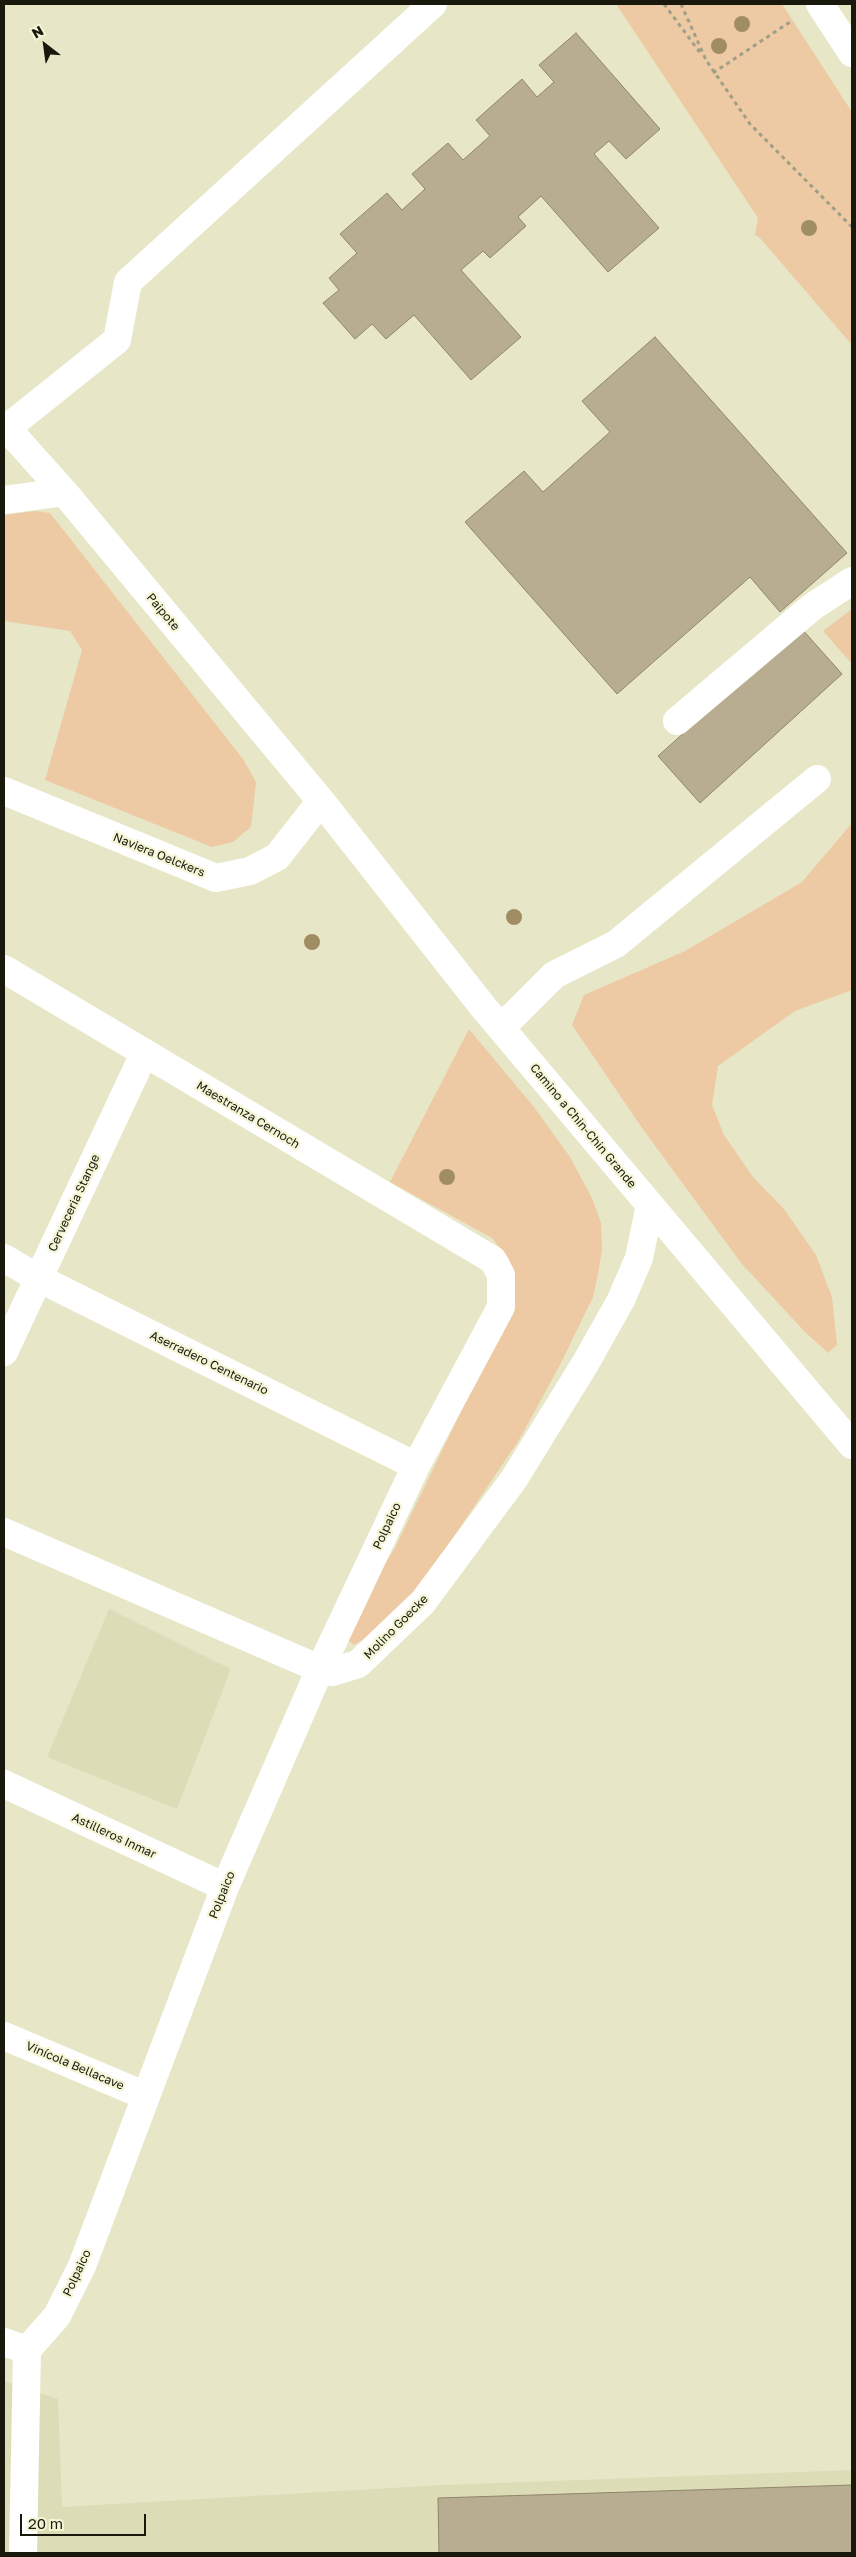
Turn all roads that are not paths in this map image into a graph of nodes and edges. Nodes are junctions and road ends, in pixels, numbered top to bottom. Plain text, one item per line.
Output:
1 (433, 4) edge
2 (820, 4) edge
3 (852, 53) edge
4 (5, 426) edge
5 (64, 492) junction
6 (4, 500) edge
7 (852, 581) edge
8 (677, 721) dead end
9 (817, 779) dead end
10 (4, 791) edge
11 (321, 801) junction
12 (4, 969) edge
13 (501, 1028) junction
14 (144, 1054) junction
15 (650, 1205) junction
16 (4, 1258) edge
17 (493, 1260) joint
18 (38, 1278) junction
19 (4, 1352) edge
20 (852, 1445) edge
21 (416, 1466) junction
22 (4, 1532) edge
23 (320, 1669) junction
24 (4, 1784) edge
25 (224, 1887) junction
26 (4, 2036) edge
27 (146, 2096) junction
28 (15, 2346) edge
29 (23, 2553) edge

1 - 4 main road
2 - 3 main road
4 - 5 main road, Paipote
5 - 6 main road
5 - 11 main road, Paipote
7 - 8 main road
9 - 13 main road
10 - 11 main road, Naviera Oelckers
11 - 13 main road, Camino a Chin-Chin Grande
12 - 14 main road, Maestranza Cernoch
13 - 15 main road, Camino a Chin-Chin Grande
14 - 17 main road, Maestranza Cernoch
14 - 18 main road, Cerveceria Stange
15 - 20 main road, Camino a Chin-Chin Grande
15 - 23 main road, Molino Goecke
16 - 18 main road, Aserradero Centenario
17 - 21 main road, Polpaico
18 - 19 main road, Cerveceria Stange
18 - 21 main road, Aserradero Centenario
21 - 23 main road, Polpaico
22 - 23 main road, Molino Goecke
23 - 25 main road, Polpaico
24 - 25 main road, Astilleros Inmar
25 - 27 main road, Polpaico
26 - 27 main road, Vinícola Bellacave
27 - 28 main road, Polpaico
28 - 29 main road, Polpaico

